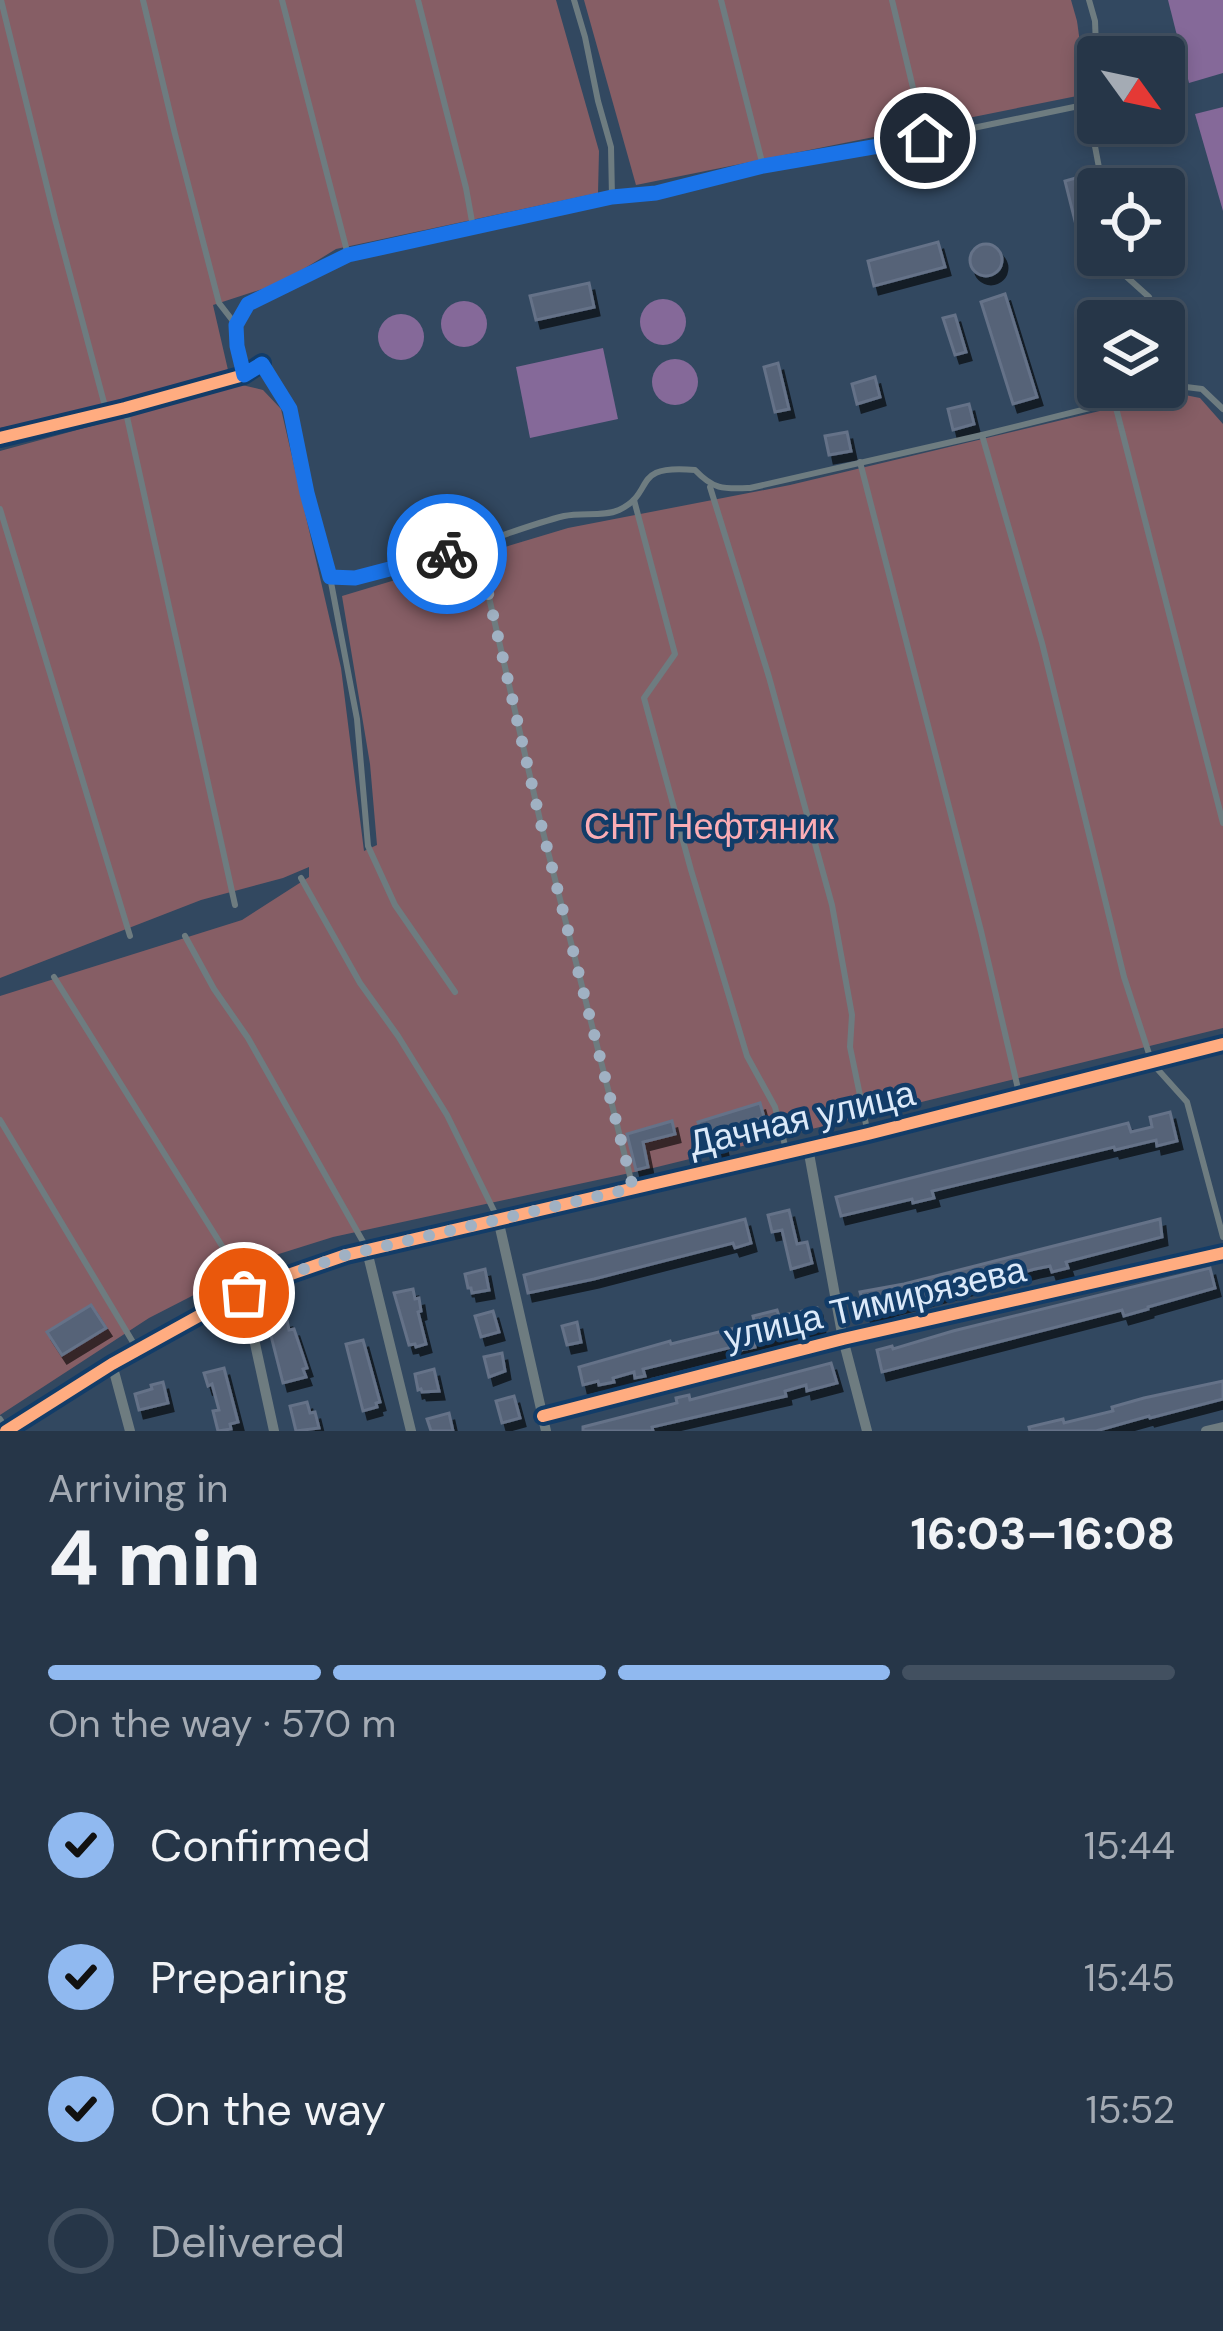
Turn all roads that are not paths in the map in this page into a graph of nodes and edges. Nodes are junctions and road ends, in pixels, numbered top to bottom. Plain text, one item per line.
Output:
1 (1, 0) edge
2 (143, 0) edge
3 (282, 0) edge
4 (418, 0) edge
5 (574, 0) edge
6 (721, 0) edge
7 (892, 0) edge
8 (1089, 0) edge
9 (1096, 36) edge
10 (1077, 105) edge
11 (925, 138) junction
12 (763, 166) junction
13 (612, 197) junction
14 (473, 227) junction
15 (348, 255) junction
16 (1125, 276) edge
17 (1150, 300) edge
18 (236, 325) junction
19 (262, 364) joint
20 (244, 375) junction
21 (1185, 387) edge
22 (125, 408) junction
23 (1084, 408) edge
24 (1116, 408) edge
25 (1223, 409) edge
26 (107, 413) junction
27 (982, 435) junction
28 (0, 438) edge
29 (860, 462) junction
30 (710, 485) junction
31 (634, 499) junction
32 (0, 508) edge
33 (477, 545) junction
34 (330, 577) junction
35 (1223, 823) edge
36 (301, 878) dead end
37 (235, 905) dead end
38 (130, 936) dead end
39 (185, 936) dead end
40 (54, 977) dead end
41 (454, 992) dead end
42 (1223, 1044) edge
43 (1152, 1063) junction
44 (1020, 1097) junction
45 (0, 1120) edge
46 (868, 1134) junction
47 (808, 1148) junction
48 (787, 1153) junction
49 (633, 1188) junction
50 (498, 1219) junction
51 (1223, 1238) edge
52 (368, 1251) junction
53 (1223, 1253) edge
54 (244, 1293) junction
55 (843, 1339) junction
56 (138, 1350) junction
57 (112, 1364) junction
58 (542, 1416) junction
59 (0, 1419) edge
60 (1223, 1427) edge
61 (7, 1430) edge
62 (130, 1431) edge
63 (274, 1431) edge
64 (411, 1431) edge
65 (546, 1431) edge
66 (867, 1431) edge
67 (1206, 1431) edge

1 - 26 lane
2 - 18 lane
3 - 15 lane
4 - 14 lane
5 - 13 lane
6 - 12 lane
7 - 11 lane
8 - 9 lane
10 - 11 lane
11 - 12 lane
12 - 13 lane
13 - 14 lane
14 - 15 lane
15 - 18 lane
16 - 17 lane
18 - 20 lane
19 - 20 street
19 - 34 lane
20 - 22 street
21 - 25 lane
22 - 26 street
22 - 37 lane
23 - 27 lane
24 - 35 lane
26 - 28 street
27 - 29 lane
27 - 43 lane
29 - 30 lane
29 - 44 lane
30 - 31 lane
30 - 46 lane
31 - 33 lane
31 - 48 lane
32 - 38 lane
33 - 34 lane
33 - 49 lane
34 - 41 lane
36 - 50 lane
39 - 52 lane
40 - 54 lane
42 - 43 street, Дачная улица
43 - 44 street, Дачная улица
43 - 51 lane
44 - 46 street, Дачная улица
45 - 56 lane
46 - 47 street, Дачная улица
47 - 48 street, Дачная улица
47 - 55 street
48 - 49 street, Дачная улица
49 - 50 street, Дачная улица
50 - 52 street, Дачная улица
50 - 58 street
52 - 54 street, Дачная улица
52 - 64 street
53 - 55 street, улица Тимирязева
54 - 56 street, Дачная улица
54 - 63 street
55 - 58 street, улица Тимирязева
55 - 66 street
56 - 57 street, Дачная улица
57 - 61 street, Дачная улица
57 - 62 street
58 - 65 street
59 - 61 lane
60 - 67 street

